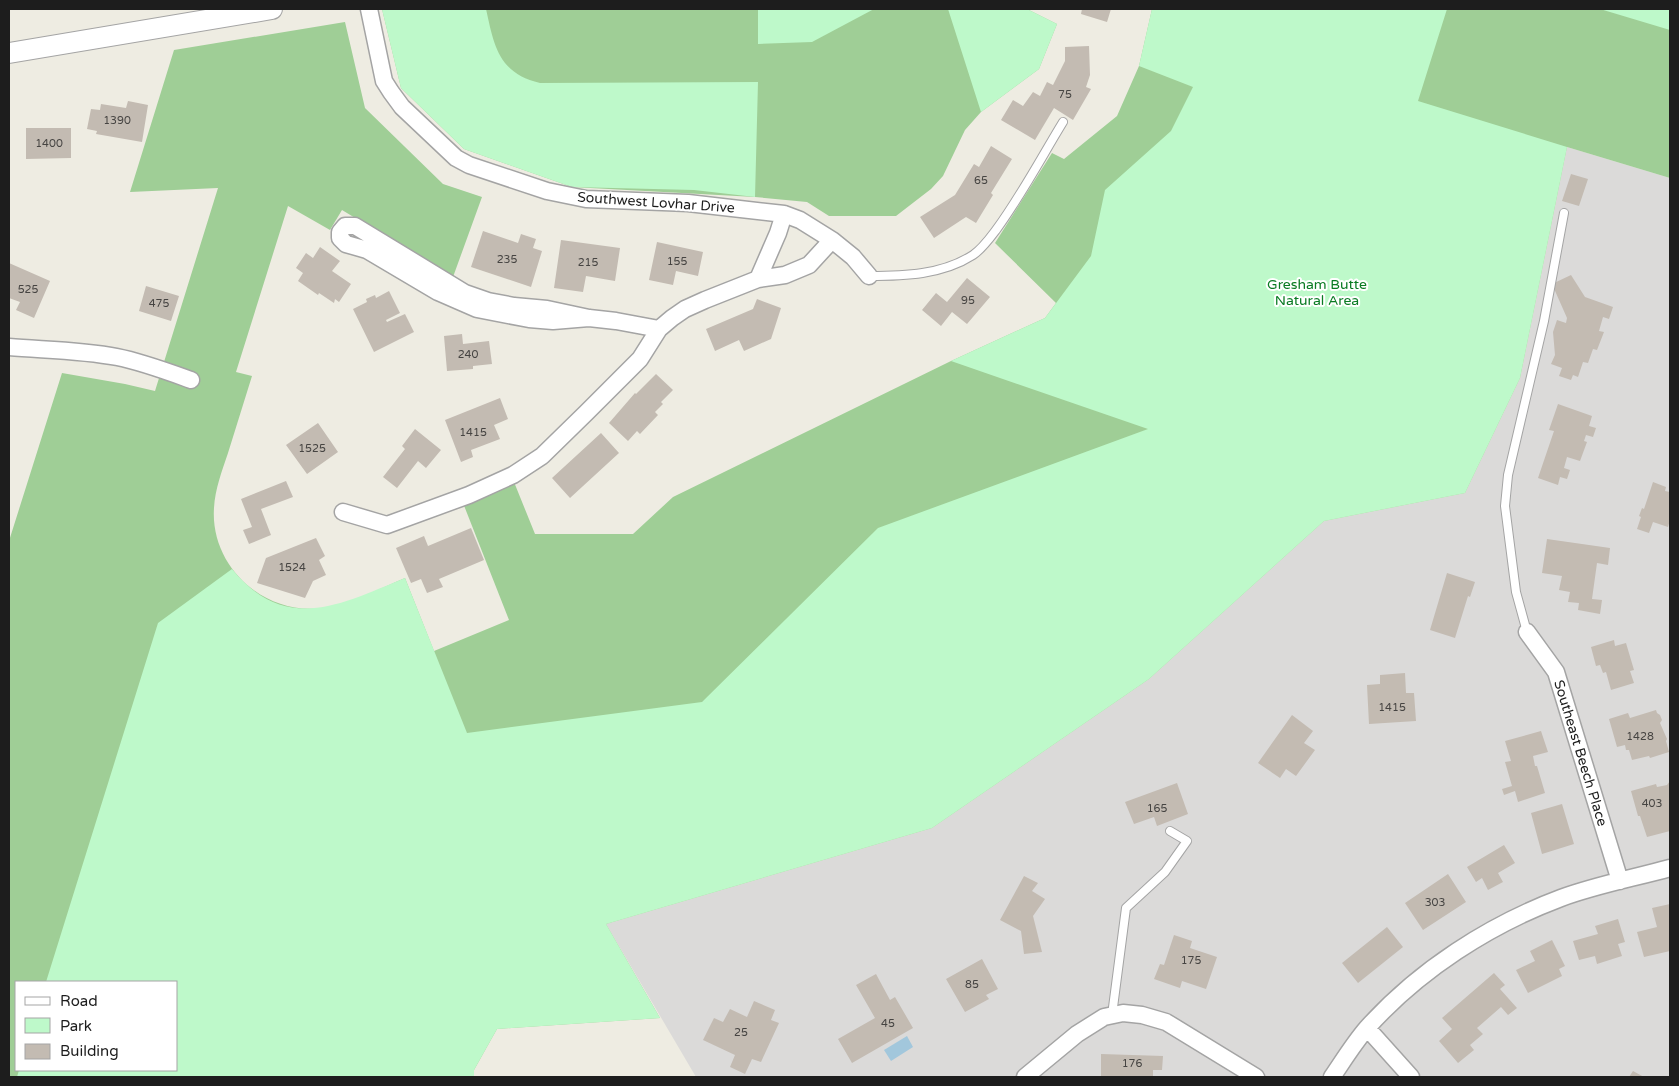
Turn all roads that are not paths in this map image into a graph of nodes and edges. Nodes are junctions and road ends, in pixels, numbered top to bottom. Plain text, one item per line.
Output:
1 (272, 9) edge
2 (369, 9) edge
3 (9, 53) edge
4 (1063, 122) dead end
5 (1564, 213) dead end
6 (784, 214) junction
7 (832, 240) junction
8 (869, 276) joint
9 (758, 279) junction
10 (588, 318) junction
11 (659, 329) junction
12 (9, 347) edge
13 (191, 380) dead end
14 (343, 512) dead end
15 (1527, 632) joint
16 (1170, 830) dead end
17 (1670, 868) edge
18 (1620, 881) junction
19 (1112, 1015) junction
20 (1367, 1028) junction
21 (1025, 1077) edge
22 (1256, 1077) edge
23 (1332, 1077) edge
24 (1411, 1077) edge

1 - 3 street
2 - 6 street, Southwest Lovhar Drive
4 - 8 lane
5 - 15 lane
6 - 7 street, Southwest Lovhar Drive
6 - 9 street
7 - 8 street, Southwest Lovhar Drive
7 - 9 street
9 - 11 street
10 - 10 street
10 - 11 street
11 - 14 street
12 - 13 street
15 - 18 street, Southeast Beech Place
16 - 19 lane
17 - 18 street
18 - 20 street
19 - 21 street
19 - 22 street
20 - 23 street
20 - 24 street

